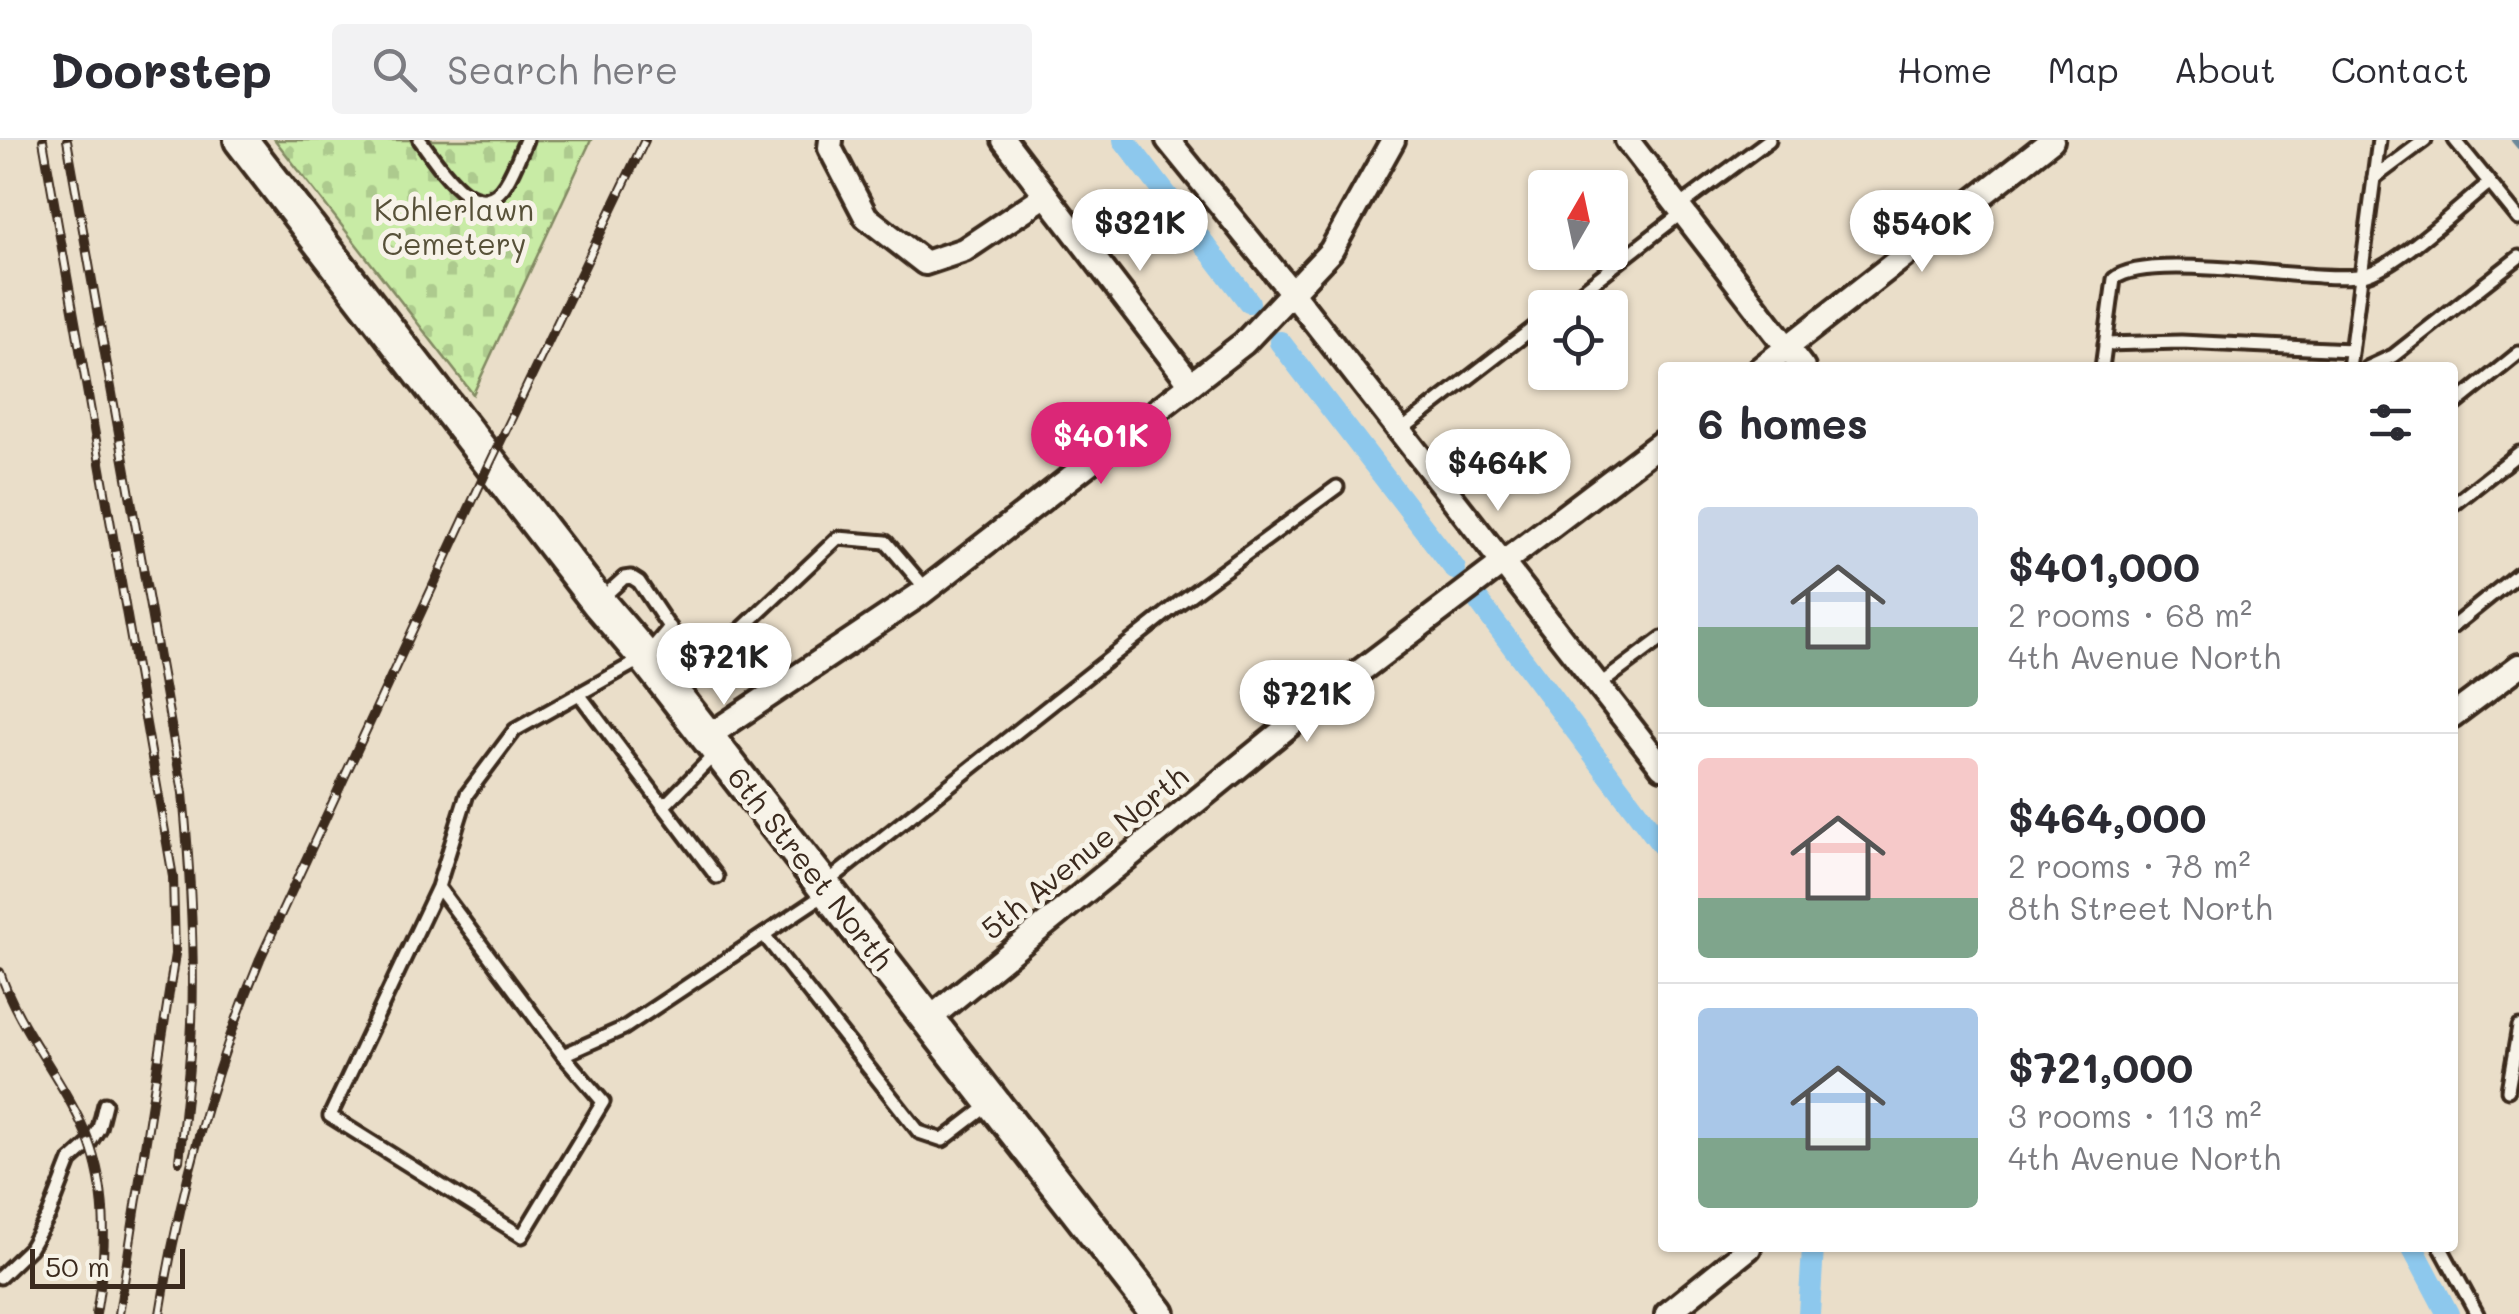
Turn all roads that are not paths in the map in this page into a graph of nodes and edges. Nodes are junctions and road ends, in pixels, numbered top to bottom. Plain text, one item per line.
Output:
1 (242, 140) edge
2 (420, 140) edge
3 (526, 140) edge
4 (831, 140) edge
5 (1004, 140) edge
6 (1168, 140) edge
7 (1394, 140) edge
8 (1627, 140) edge
9 (1769, 140) edge
10 (2052, 140) edge
11 (2379, 140) edge
12 (2424, 140) edge
13 (2455, 140) edge
14 (2374, 178) junction
15 (2488, 183) junction
16 (1046, 195) junction
17 (1682, 209) junction
18 (2519, 219) edge
19 (2519, 257) edge
20 (2360, 276) junction
21 (1582, 290) edge
22 (1293, 294) junction
23 (1528, 332) edge
24 (2105, 344) junction
25 (1788, 347) junction
26 (2351, 350) junction
27 (2519, 353) edge
28 (1768, 362) edge
29 (1799, 362) edge
30 (2103, 362) edge
31 (2349, 362) edge
32 (2380, 362) edge
33 (1191, 384) junction
34 (2458, 402) edge
35 (1400, 431) junction
36 (1658, 445) edge
37 (2519, 453) edge
38 (1337, 487) dead end
39 (2458, 501) edge
40 (1502, 563) junction
41 (2519, 572) edge
42 (926, 589) junction
43 (598, 602) junction
44 (2458, 622) edge
45 (670, 627) junction
46 (1658, 641) edge
47 (645, 657) junction
48 (2519, 666) edge
49 (699, 672) junction
50 (1598, 686) junction
51 (674, 693) junction
52 (578, 694) junction
53 (2458, 712) edge
54 (712, 744) junction
55 (1658, 762) edge
56 (662, 806) junction
57 (717, 877) dead end
58 (438, 887) junction
59 (826, 889) junction
60 (764, 935) junction
61 (928, 1020) junction
62 (2519, 1027) edge
63 (563, 1056) junction
64 (2508, 1090) dead end
65 (992, 1102) junction
66 (105, 1104) dead end
67 (1744, 1252) edge
68 (2444, 1252) edge
69 (0, 1277) edge
70 (1158, 1314) edge
71 (1666, 1314) edge
72 (2477, 1314) edge

1 - 43 street, 6th Street North
2 - 3 lane
4 - 16 street
5 - 16 street
6 - 22 street
7 - 22 street
8 - 17 street
9 - 17 lane
10 - 25 street
11 - 14 lane
12 - 14 lane
13 - 15 lane
14 - 20 lane
15 - 18 lane
15 - 20 lane
16 - 33 street
17 - 21 lane
17 - 25 street
19 - 32 lane
20 - 24 lane
20 - 26 lane
22 - 33 street
22 - 35 street
23 - 35 lane
24 - 26 lane
24 - 30 lane
25 - 28 street
25 - 29 street
26 - 31 lane
27 - 34 lane
33 - 42 street
35 - 40 street
36 - 40 street, 5th Avenue North
37 - 39 lane
38 - 59 lane
40 - 50 street
40 - 61 street, 5th Avenue North
41 - 44 lane
42 - 49 lane
42 - 54 street
43 - 45 lane
43 - 47 street, 6th Street North
45 - 47 lane
45 - 49 lane
46 - 50 lane
47 - 51 street, 6th Street North
47 - 52 lane
48 - 53 street
49 - 51 lane
50 - 55 street
51 - 54 street, 6th Street North
52 - 56 lane
52 - 58 lane
54 - 56 lane
54 - 59 street, 6th Street North
56 - 57 lane
58 - 63 lane
58 - 63 lane
59 - 60 lane
59 - 61 street, 6th Street North
60 - 63 lane
60 - 65 lane
61 - 65 street, 6th Street North
62 - 64 lane
65 - 70 street, 6th Street North
66 - 69 lane
67 - 71 street
68 - 72 lane

